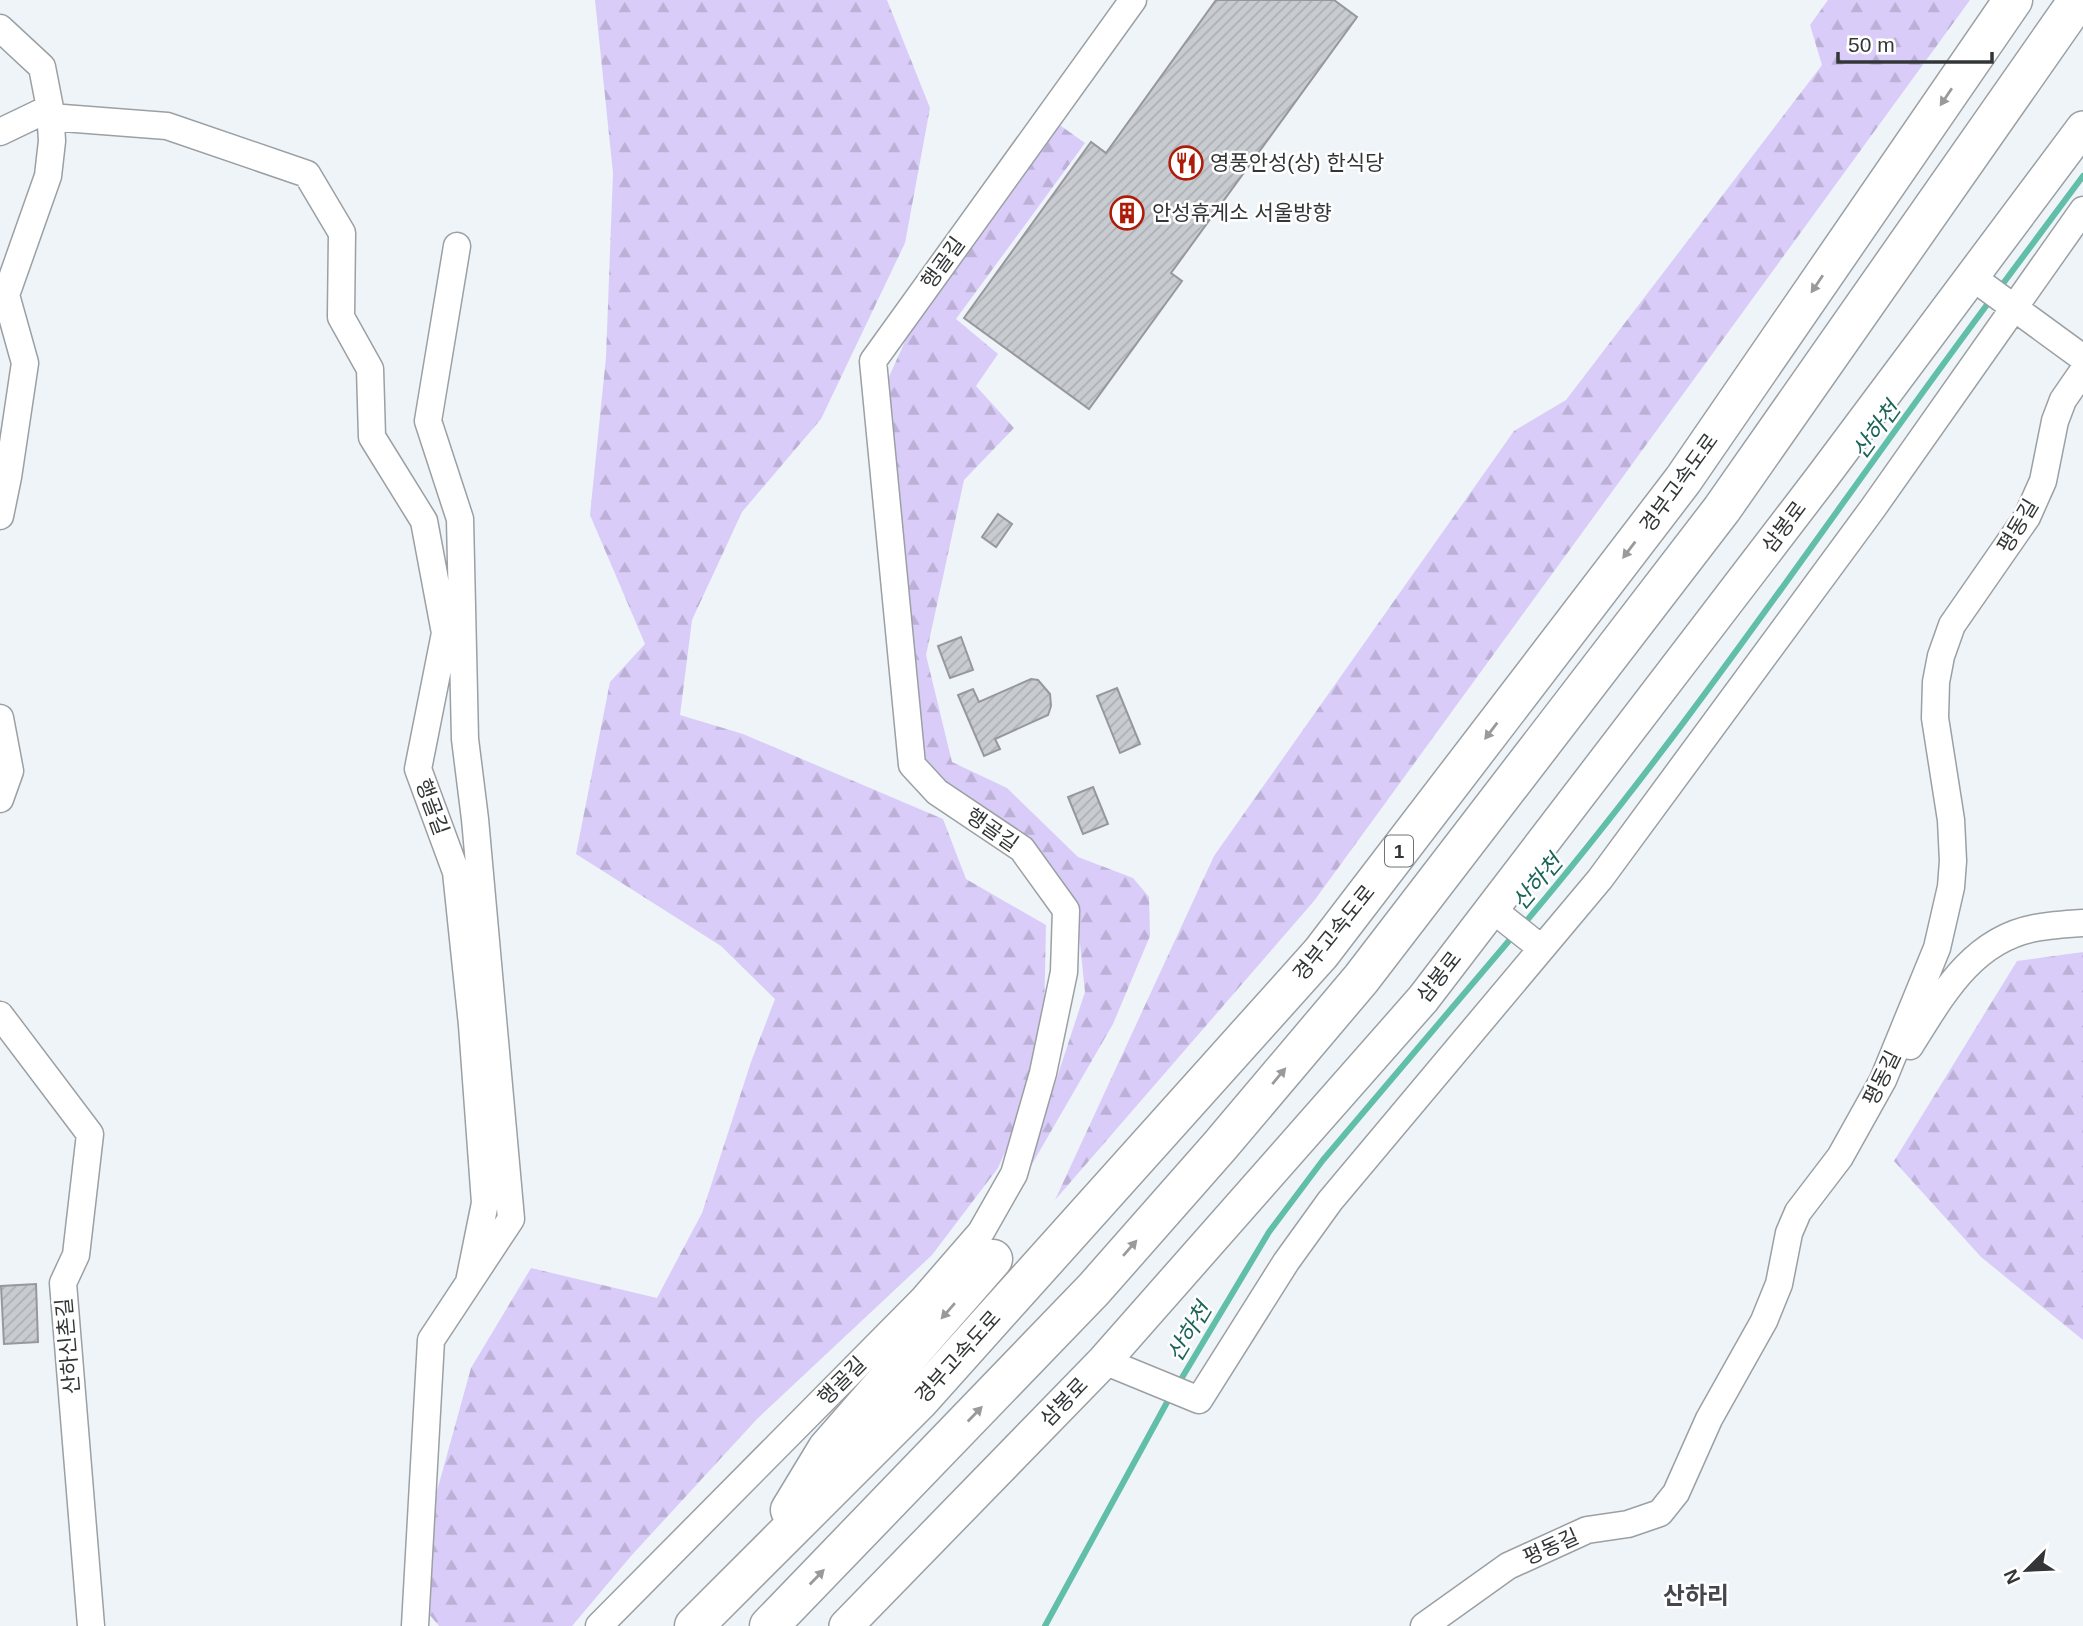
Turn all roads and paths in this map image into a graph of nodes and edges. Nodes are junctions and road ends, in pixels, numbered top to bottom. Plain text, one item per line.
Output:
1 (1133, 0) edge
2 (2012, 0) edge
3 (2078, 0) edge
4 (0, 28) edge
5 (50, 112) junction
6 (2083, 128) edge
7 (0, 132) edge
8 (2083, 210) edge
9 (457, 246) dead end
10 (1972, 277) junction
11 (2011, 305) junction
12 (2083, 358) edge
13 (2083, 371) edge
14 (0, 516) edge
15 (0, 718) edge
16 (4, 743) edge
17 (0, 799) edge
18 (1500, 915) junction
19 (2083, 923) edge
20 (1535, 944) junction
21 (5, 1029) edge
22 (1883, 1080) junction
23 (993, 1259) dead end
24 (469, 1282) junction
25 (1104, 1361) junction
26 (759, 1562) junction
27 (91, 1626) edge
28 (415, 1626) edge
29 (599, 1626) edge
30 (694, 1626) edge
31 (769, 1626) edge
32 (846, 1626) edge
33 (1424, 1626) edge

1 - 29 street, 행골길
2 -> 26 highway, 경부고속도로 / 1
31 -> 3 highway, 1
4 - 5 street
5 - 7 street
5 - 14 street
5 - 24 street, 행골길
6 - 10 main road, 삼봉로
8 - 11 street
9 - 24 street
10 - 11 street
10 - 18 main road, 삼봉로
11 - 12 street
11 - 20 street
13 - 22 street, 평동길
15 - 16 street
16 - 17 street
18 - 20 street
18 - 25 main road, 삼봉로
19 - 22 street
20 - 25 street
21 - 27 street, 산하신촌길
22 - 33 street, 평동길
23 -> 26 highway
24 - 28 street, 행골길
25 - 32 main road, 삼봉로
26 - 30 highway, 경부고속도로 / 1

